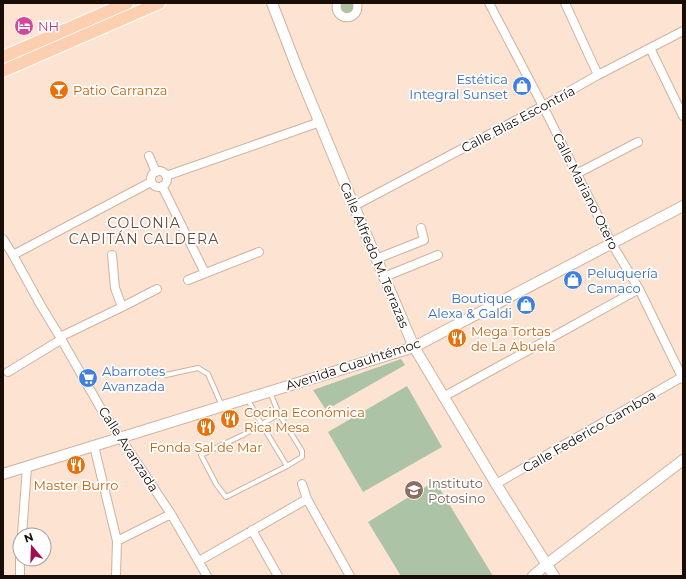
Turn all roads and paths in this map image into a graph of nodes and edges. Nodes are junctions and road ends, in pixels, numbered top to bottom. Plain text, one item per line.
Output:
1 (127, 3) edge
2 (159, 3) edge
3 (272, 3) edge
4 (337, 3) edge
5 (358, 3) edge
6 (489, 3) edge
7 (565, 3) edge
8 (683, 31) edge
9 (650, 48) junction
10 (3, 57) edge
11 (3, 71) edge
12 (598, 75) junction
13 (544, 106) junction
14 (683, 116) edge
15 (320, 122) junction
16 (638, 142) dead end
17 (149, 156) dead end
18 (156, 172) junction
19 (576, 174) junction
20 (166, 176) junction
21 (151, 182) junction
22 (162, 186) junction
23 (354, 206) junction
24 (683, 206) edge
25 (421, 228) dead end
26 (3, 239) edge
27 (612, 244) junction
28 (259, 252) dead end
29 (13, 255) junction
30 (112, 255) dead end
31 (438, 255) dead end
32 (376, 259) junction
33 (206, 273) junction
34 (384, 277) junction
35 (188, 280) dead end
36 (157, 289) dead end
37 (639, 289) junction
38 (122, 307) junction
39 (61, 338) junction
40 (414, 347) junction
41 (8, 372) dead end
42 (166, 375) dead end
43 (683, 378) edge
44 (270, 391) junction
45 (443, 396) junction
46 (247, 398) junction
47 (222, 406) junction
48 (279, 414) junction
49 (262, 425) junction
50 (121, 438) junction
51 (94, 446) junction
52 (683, 460) edge
53 (287, 466) junction
54 (27, 467) junction
55 (4, 472) edge
56 (302, 484) dead end
57 (496, 484) junction
58 (307, 499) junction
59 (171, 514) junction
60 (23, 527) edge
61 (252, 530) junction
62 (117, 541) junction
63 (199, 561) junction
64 (547, 564) junction
65 (116, 576) edge
66 (207, 576) edge
67 (278, 576) edge
68 (350, 576) edge
69 (533, 576) edge
70 (554, 576) edge

1 - 10 main road
2 - 11 main road
3 - 15 street, Calle Alfredo M. Terrazas
4 - 5 street
6 - 13 street, Calle Mariano Otero
7 - 12 street
8 - 9 street, Calle Blas Escontría
9 - 12 street, Calle Blas Escontría
9 - 14 street
12 - 13 street, Calle Blas Escontría
13 - 19 street, Calle Mariano Otero
13 - 23 street, Calle Blas Escontría
15 - 20 street
15 - 23 street, Calle Alfredo M. Terrazas
16 - 19 street
17 - 18 street
18 - 20 street
18 - 21 street
19 - 27 street, Calle Mariano Otero
20 - 22 street
21 - 22 street
21 - 29 street
22 - 33 street
23 - 32 street, Calle Alfredo M. Terrazas
24 - 27 street, Avenida Cuauhtémoc
25 - 32 street
26 - 29 street, Calle Avanzada
27 - 37 street, Calle Mariano Otero
27 - 40 street, Avenida Cuauhtémoc
28 - 33 street
29 - 39 street, Calle Avanzada
30 - 38 street
31 - 34 street
32 - 34 street, Calle Alfredo M. Terrazas
33 - 35 street
34 - 40 street, Calle Alfredo M. Terrazas
36 - 38 street
37 - 43 street, Calle Mariano Otero
37 - 45 street
38 - 39 street
39 - 41 street
39 - 50 street, Calle Avanzada
40 - 44 street, Avenida Cuauhtémoc
40 - 45 street, Calle Alfredo M. Terrazas
42 - 47 lane
43 - 57 street, Calle Federico Gamboa
44 - 46 street, Avenida Cuauhtémoc
44 - 48 lane
45 - 57 street, Calle Alfredo M. Terrazas
46 - 47 street, Avenida Cuauhtémoc
46 - 49 lane
47 - 50 street, Avenida Cuauhtémoc
48 - 49 lane
48 - 53 lane
49 - 53 lane
49 - 53 lane
50 - 51 street, Avenida Cuauhtémoc
50 - 59 street, Calle Avanzada
51 - 54 street, Avenida Cuauhtémoc
51 - 62 street
52 - 64 street
54 - 55 street, Avenida Cuauhtémoc
54 - 60 street
56 - 58 street
57 - 64 street, Calle Alfredo M. Terrazas
58 - 61 street
58 - 68 street
59 - 62 street
59 - 63 street, Calle Avanzada
61 - 63 street
61 - 67 street
62 - 65 street
63 - 66 street, Calle Avanzada
64 - 69 street
64 - 70 street, Calle Alfredo M. Terrazas

